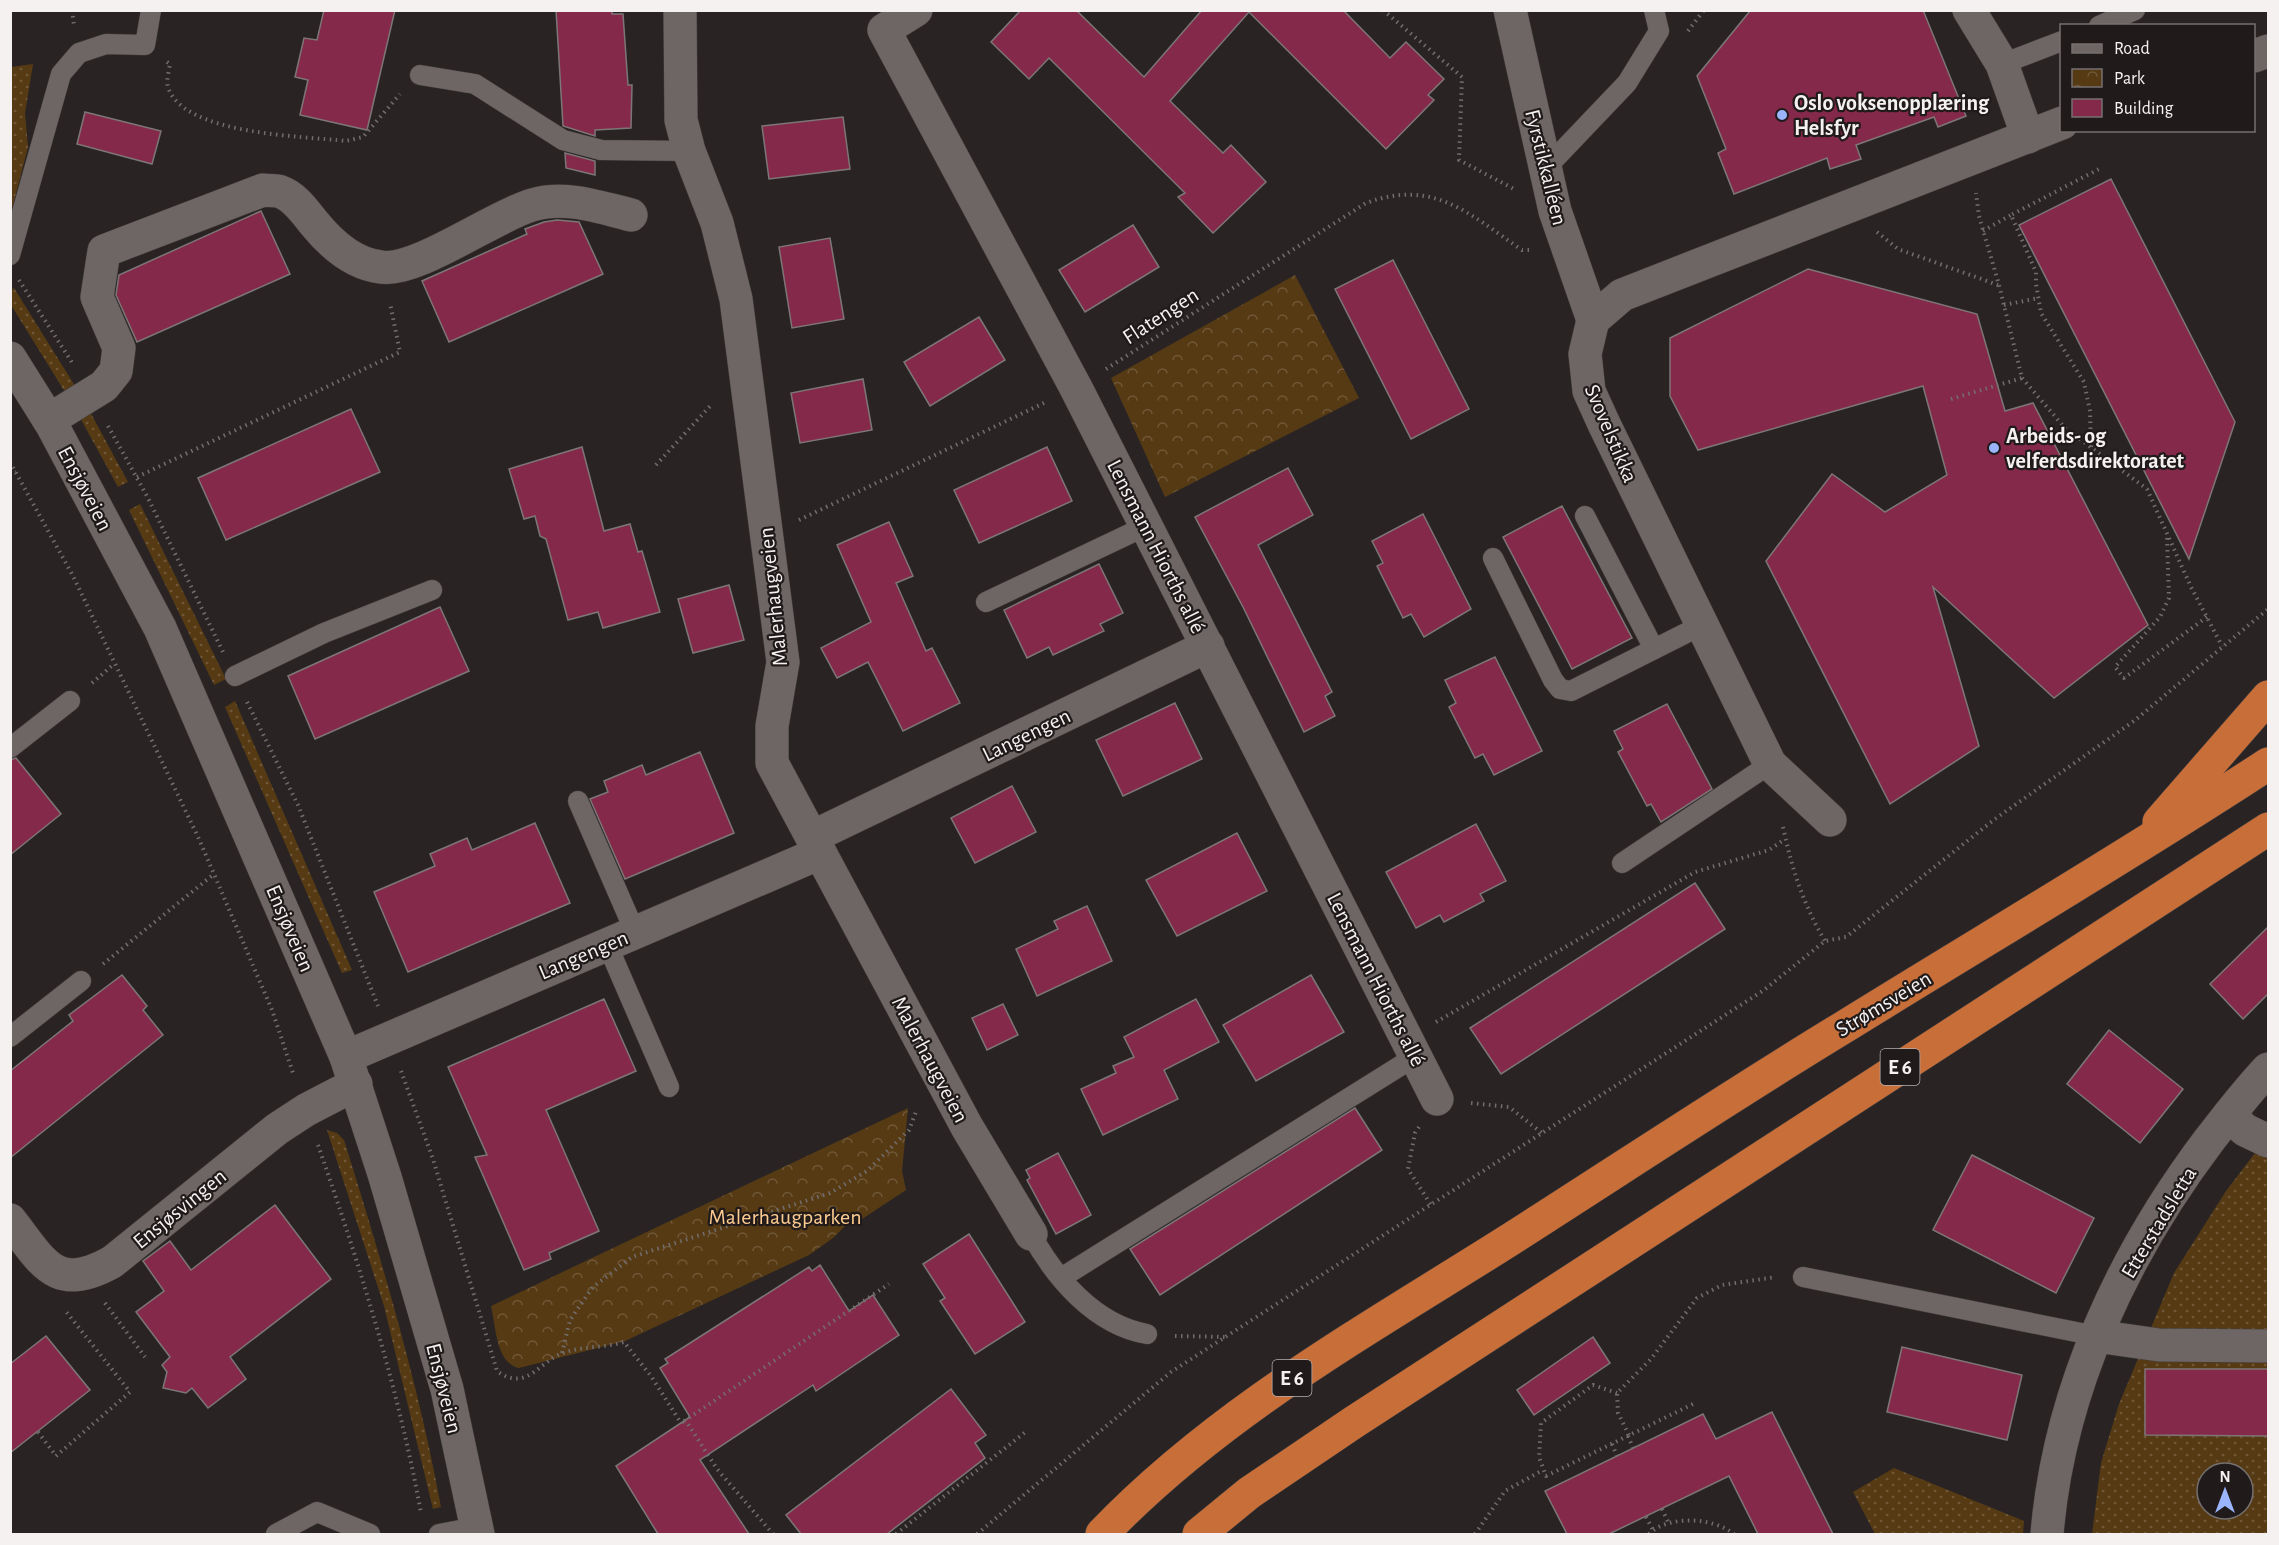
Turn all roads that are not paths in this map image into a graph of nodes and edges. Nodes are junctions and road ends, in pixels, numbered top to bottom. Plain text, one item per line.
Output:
1 (151, 10) edge
2 (680, 10) edge
3 (916, 10) edge
4 (1509, 10) edge
5 (1654, 10) edge
6 (1969, 10) edge
7 (2135, 10) edge
8 (881, 20) edge
9 (2104, 24) edge
10 (2060, 41) edge
11 (2002, 64) junction
12 (420, 75) road end
13 (2060, 123) edge
14 (2028, 137) junction
15 (689, 151) junction
16 (1545, 168) junction
17 (631, 215) dead end
18 (10, 255) edge
19 (1593, 320) junction
20 (10, 358) edge
21 (49, 420) junction
22 (1585, 516) dead end
23 (1146, 526) junction
24 (1493, 558) dead end
25 (432, 590) dead end
26 (986, 602) dead end
27 (1702, 625) junction
28 (1208, 646) junction
29 (1654, 650) junction
30 (235, 676) road end
31 (2268, 697) edge
32 (70, 701) dead end
33 (10, 748) edge
34 (1770, 764) junction
35 (2268, 764) edge
36 (578, 801) dead end
37 (1830, 820) dead end
38 (2268, 829) edge
39 (816, 845) junction
40 (2129, 855) junction
41 (1622, 863) dead end
42 (621, 938) junction
43 (81, 981) road end
44 (10, 1037) edge
45 (1411, 1048) junction
46 (2268, 1069) edge
47 (351, 1071) junction
48 (669, 1087) dead end
49 (1437, 1099) dead end
50 (2229, 1115) junction
51 (2268, 1142) edge
52 (10, 1220) edge
53 (1031, 1234) joint
54 (1803, 1277) road end
55 (1061, 1278) junction
56 (1147, 1334) road end
57 (2096, 1336) junction
58 (2268, 1346) edge
59 (477, 1531) edge
60 (276, 1534) edge
61 (370, 1534) edge
62 (440, 1534) edge
63 (1102, 1534) edge
64 (1199, 1534) edge
65 (2047, 1534) edge

1 - 18 lane
2 - 15 street, Malerhaugveien
3 - 8 street, Lensmann Hiorths allé
4 - 16 street, Fyrstikkalléen
5 - 16 lane
6 - 11 street
7 - 9 lane
8 - 23 street, Lensmann Hiorths allé
10 - 11 lane
11 - 14 street
12 - 15 lane
13 - 14 street
14 - 19 street
15 - 39 street, Malerhaugveien
16 - 19 street, Fyrstikkalléen
17 - 21 street
19 - 27 street, Svovelstikka
20 - 21 street, Ensjøveien
21 - 47 street, Ensjøveien
22 - 29 lane
23 - 26 lane
23 - 28 street, Lensmann Hiorths allé
24 - 29 lane
25 - 30 lane
27 - 29 lane
27 - 34 street, Svovelstikka
28 - 39 street, Langengen
28 - 45 street, Lensmann Hiorths allé
31 - 40 highway
32 - 33 lane
34 - 37 street, Svovelstikka
34 - 41 lane
35 - 40 highway, Strømsveien / E 6
36 - 42 lane
38 - 64 highway, E 6
39 - 42 street, Langengen
39 - 53 street, Malerhaugveien
40 - 63 highway, Strømsveien / E 6
42 - 47 street, Langengen
42 - 48 lane
43 - 44 lane
45 - 49 street, Lensmann Hiorths allé
45 - 55 lane
46 - 50 street, Etterstadsletta
47 - 52 street, Ensjøsvingen
47 - 59 street, Ensjøveien
50 - 51 street
50 - 57 street, Etterstadsletta
53 - 55 lane
54 - 57 lane
55 - 56 lane
57 - 58 street
57 - 65 street, Etterstadsletta
59 - 62 lane
60 - 61 lane

